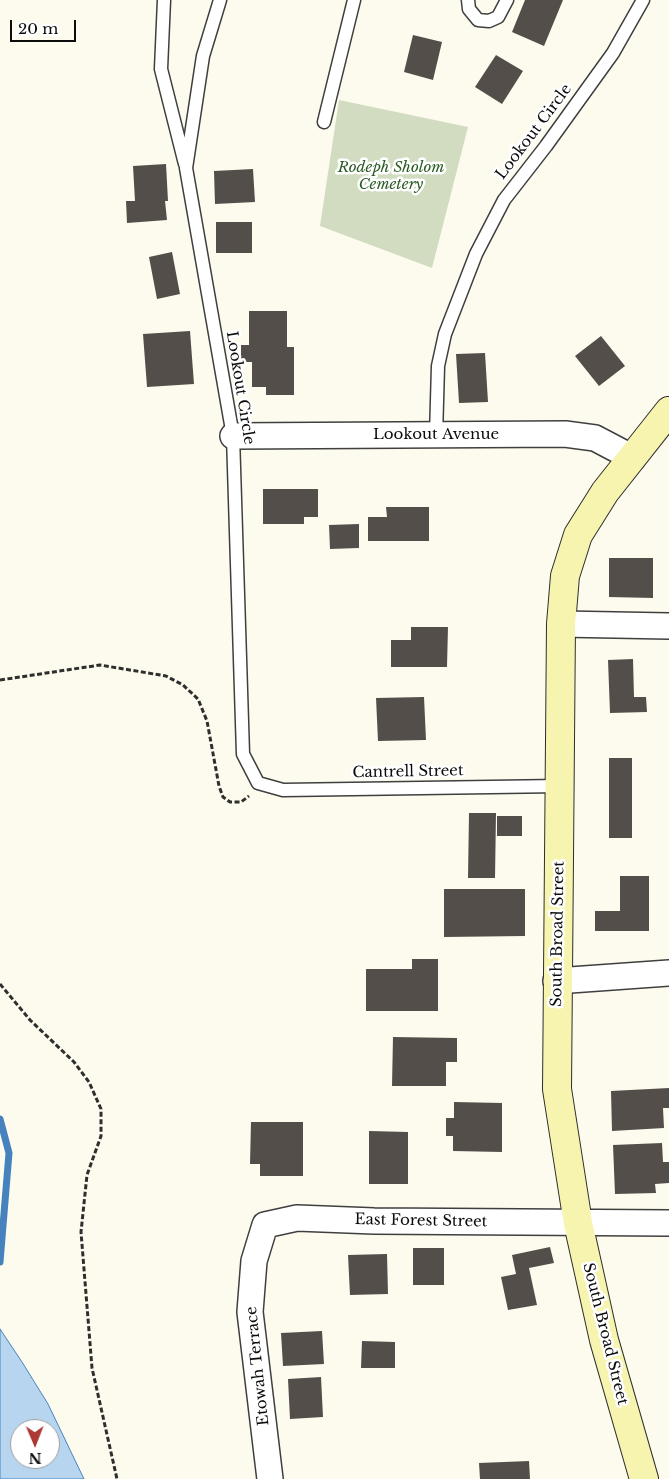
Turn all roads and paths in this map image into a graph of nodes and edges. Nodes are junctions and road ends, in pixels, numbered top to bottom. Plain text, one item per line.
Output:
1 (164, 0) edge
2 (220, 0) edge
3 (354, 0) edge
4 (468, 0) edge
5 (507, 0) edge
6 (643, 0) edge
7 (324, 122) dead end
8 (186, 168) junction
9 (669, 411) edge
10 (233, 436) junction
11 (436, 436) junction
12 (633, 458) junction
13 (561, 624) junction
14 (669, 626) edge
15 (0, 680) edge
16 (258, 783) junction
17 (560, 786) junction
18 (669, 973) edge
19 (556, 981) junction
20 (0, 984) edge
21 (578, 1223) junction
22 (669, 1223) edge
23 (265, 1225) joint
24 (118, 1479) edge
25 (270, 1479) edge
26 (644, 1479) edge

1 - 8 lane
2 - 8 lane, Lookout Circle
3 - 7 lane
4 - 5 lane
6 - 11 lane, Lookout Circle
8 - 10 lane, Lookout Circle
9 - 12 main road, South Broad Street
10 - 11 street, Lookout Avenue
10 - 16 lane, Lookout Circle
11 - 12 street, Lookout Avenue
12 - 13 main road, South Broad Street
13 - 14 street
13 - 17 main road, South Broad Street
15 - 16 path
16 - 17 lane, Cantrell Street
17 - 19 main road, South Broad Street
18 - 19 street
19 - 21 main road, South Broad Street
20 - 24 path
21 - 22 street, East Forest Street
21 - 23 street, East Forest Street
21 - 26 main road, South Broad Street
23 - 25 street, Etowah Terrace

